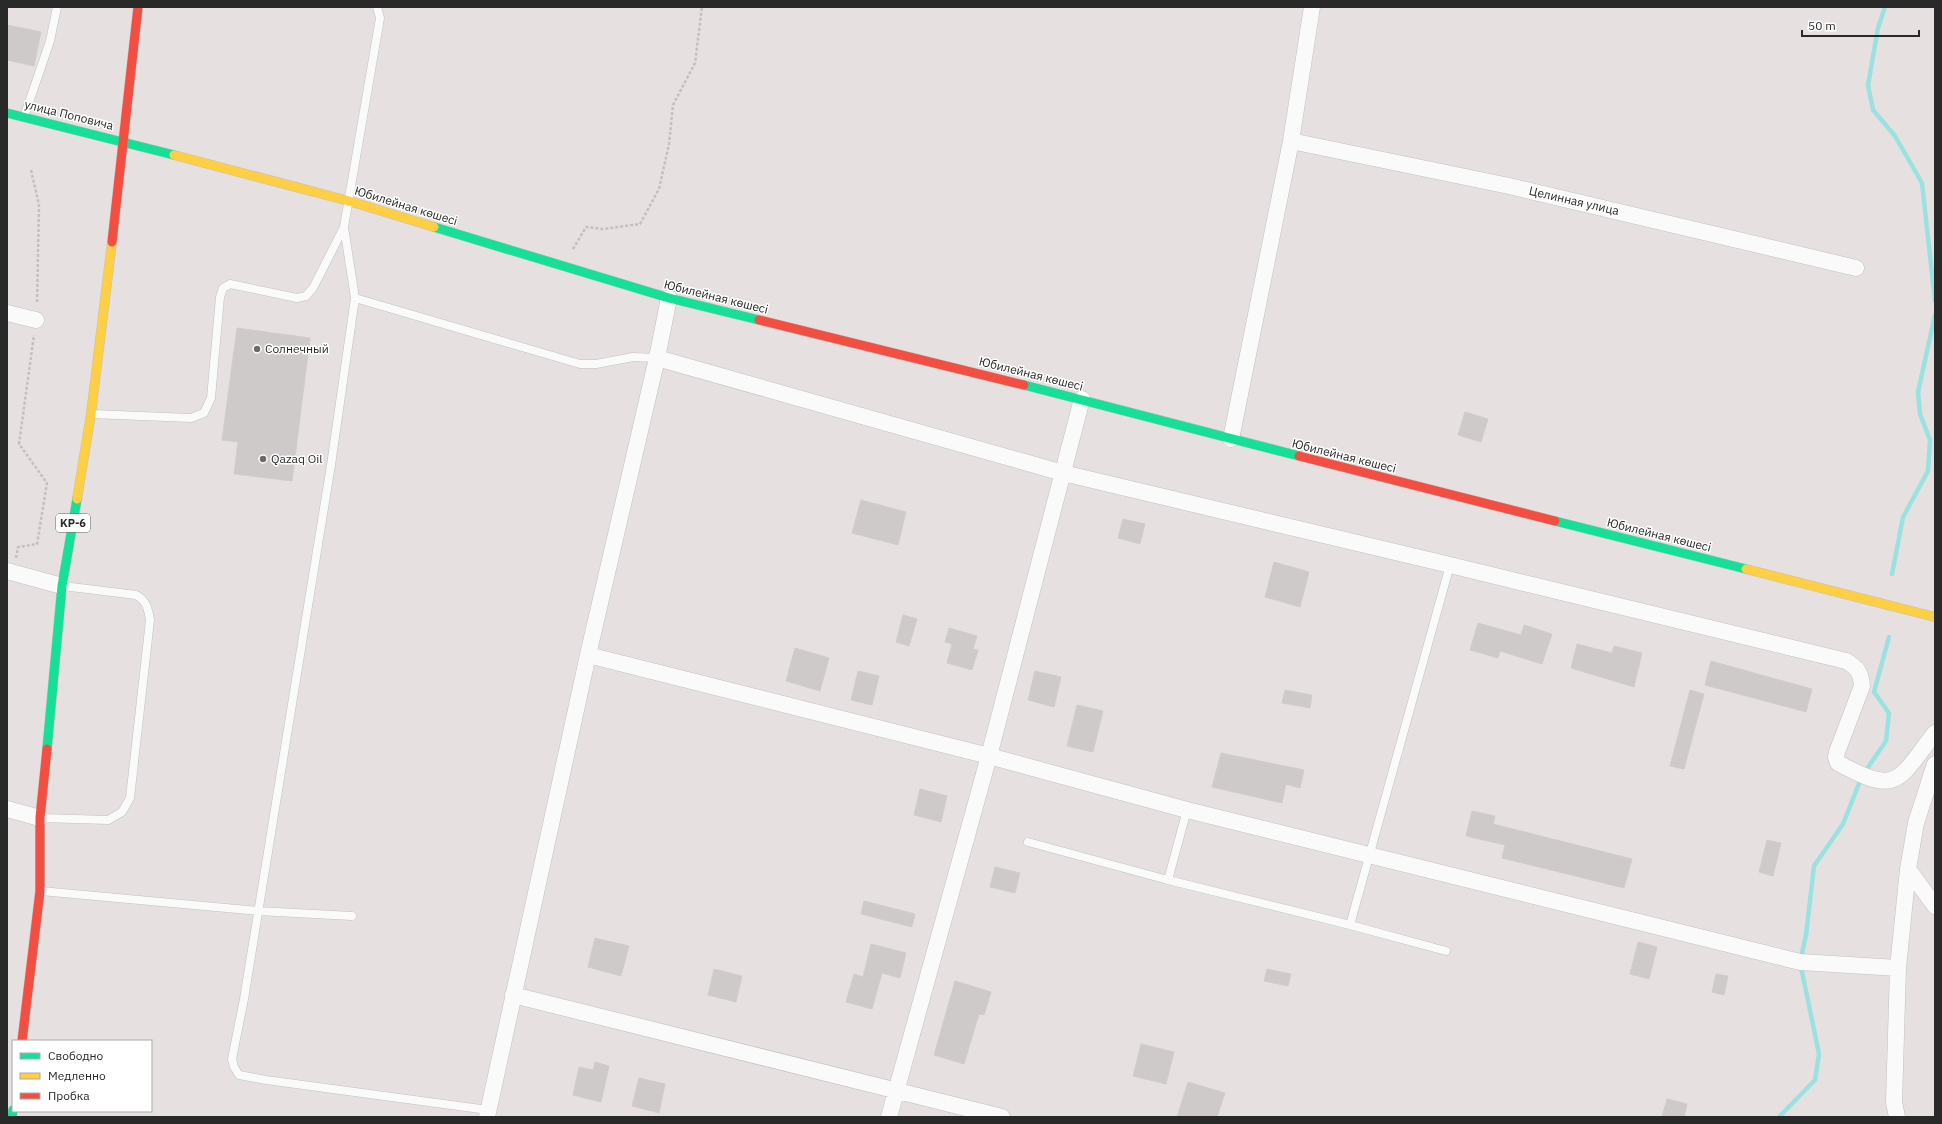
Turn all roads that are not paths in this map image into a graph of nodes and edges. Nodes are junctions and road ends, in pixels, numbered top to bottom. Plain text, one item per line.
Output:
1 (57, 7) edge
2 (138, 7) edge
3 (377, 7) edge
4 (1312, 7) edge
5 (12, 117) edge
6 (1291, 141) junction
7 (124, 142) junction
8 (349, 202) junction
9 (344, 227) junction
10 (1856, 268) dead end
11 (355, 298) junction
12 (669, 298) junction
13 (7, 313) edge
14 (36, 320) road end
15 (657, 358) junction
16 (1082, 399) junction
17 (91, 414) junction
18 (1231, 439) junction
19 (1063, 473) junction
20 (1450, 565) junction
21 (10, 572) edge
22 (62, 586) junction
23 (1935, 617) edge
24 (588, 656) junction
25 (1935, 733) edge
26 (989, 756) junction
27 (1935, 764) edge
28 (7, 809) edge
29 (1187, 810) junction
30 (40, 818) junction
31 (1028, 842) dead end
32 (1371, 855) junction
33 (1908, 869) junction
34 (1168, 880) junction
35 (40, 891) junction
36 (1935, 906) edge
37 (258, 911) junction
38 (352, 916) dead end
39 (1350, 925) junction
40 (1446, 951) dead end
41 (1898, 968) junction
42 (513, 995) junction
43 (22, 1040) edge
44 (896, 1090) junction
45 (488, 1113) edge
46 (889, 1117) edge
47 (1002, 1117) edge
48 (1897, 1117) edge

1 - 5 lane
2 - 7 main road, KP-6
3 - 8 lane
4 - 6 street
5 - 7 main road, улица Поповича
6 - 10 street, Целинная улица
6 - 18 street
7 - 8 main road, Юбилейная көшесі
7 - 17 main road, KP-6
8 - 9 lane
8 - 12 main road, Юбилейная көшесі
9 - 11 lane
9 - 17 lane
11 - 15 lane
11 - 37 lane
12 - 15 street
12 - 16 main road, Юбилейная көшесі
13 - 14 street
15 - 19 street
15 - 24 street
16 - 18 main road, Юбилейная көшесі
16 - 19 street
17 - 22 main road, KP-6
18 - 23 main road, Юбилейная көшесі
19 - 20 street
19 - 26 street
20 - 25 street
20 - 32 lane
21 - 22 street
22 - 30 main road, KP-6
22 - 30 lane
24 - 26 street
24 - 42 street
26 - 29 street
26 - 44 street
27 - 33 street
28 - 30 street
29 - 32 street
29 - 34 lane
30 - 35 main road, KP-6
31 - 34 lane
32 - 39 lane
32 - 41 street
33 - 36 street
33 - 41 street
34 - 39 lane
35 - 37 lane
35 - 43 main road, KP-6
37 - 38 lane
37 - 45 lane
39 - 40 lane
41 - 48 street
42 - 44 street
42 - 45 street
44 - 46 street
44 - 47 street

